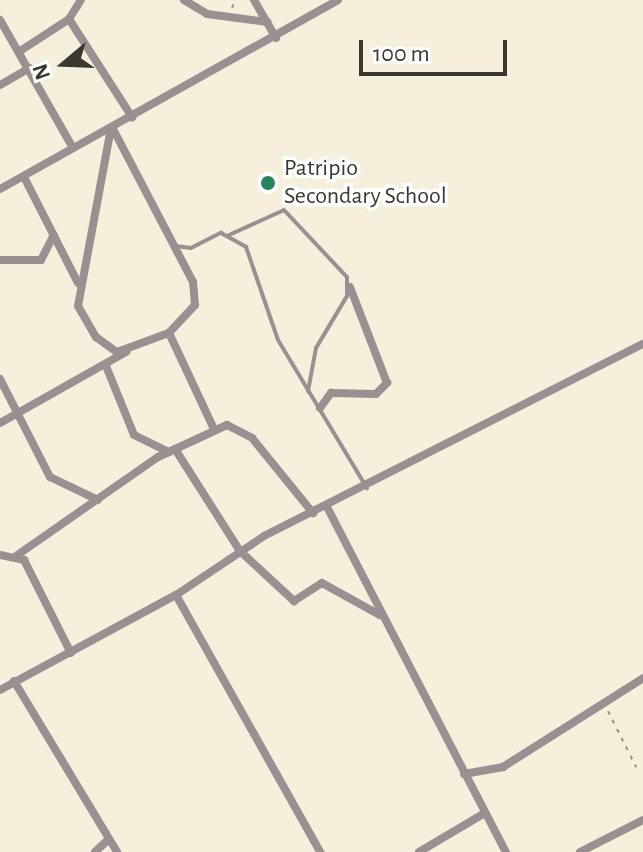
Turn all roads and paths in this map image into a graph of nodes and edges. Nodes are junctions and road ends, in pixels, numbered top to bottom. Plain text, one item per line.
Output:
1 (81, 0) edge
2 (184, 0) edge
3 (235, 0) edge
4 (254, 0) edge
5 (338, 0) edge
6 (229, 13) junction
7 (69, 19) junction
8 (0, 20) edge
9 (267, 22) junction
10 (276, 38) junction
11 (20, 51) junction
12 (30, 68) junction
13 (0, 85) edge
14 (132, 117) junction
15 (112, 127) junction
16 (73, 148) junction
17 (24, 177) junction
18 (0, 189) edge
19 (54, 235) junction
20 (229, 235) junction
21 (173, 246) junction
22 (0, 260) edge
23 (79, 284) junction
24 (350, 287) junction
25 (169, 333) junction
26 (643, 344) edge
27 (126, 352) junction
28 (106, 366) junction
29 (0, 379) edge
30 (308, 391) junction
31 (320, 408) junction
32 (18, 414) junction
33 (1, 422) edge
34 (214, 429) junction
35 (172, 451) junction
36 (367, 488) junction
37 (98, 500) junction
38 (327, 507) junction
39 (313, 513) junction
40 (240, 551) junction
41 (0, 555) edge
42 (16, 556) junction
43 (176, 595) junction
44 (384, 618) junction
45 (71, 653) junction
46 (643, 678) edge
47 (14, 681) junction
48 (0, 690) edge
49 (602, 700) junction
50 (636, 767) dead end
51 (464, 774) junction
52 (485, 813) junction
53 (643, 820) edge
54 (108, 840) junction
55 (95, 852) edge
56 (117, 852) edge
57 (320, 852) edge
58 (419, 852) edge
59 (506, 852) edge
60 (580, 852) edge

1 - 7 street
2 - 6 street
3 - 6 path
4 - 9 street
5 - 10 street
6 - 9 street
7 - 11 street
7 - 14 street
8 - 11 street
9 - 10 street
10 - 14 street
11 - 12 street
12 - 13 street
12 - 16 street
14 - 15 street
15 - 16 street
15 - 21 street
15 - 23 street
16 - 17 street
17 - 18 street
17 - 19 street
19 - 22 street
19 - 23 street
20 - 21 lane
20 - 24 lane
20 - 30 lane
21 - 25 street
23 - 27 street
24 - 30 lane
24 - 31 street
25 - 27 street
25 - 34 street
26 - 36 street
27 - 28 street
28 - 32 street
28 - 35 street
29 - 32 street
30 - 31 lane
31 - 36 lane
32 - 33 street
32 - 37 street
34 - 35 street
34 - 39 street
35 - 37 street
35 - 40 street
36 - 38 street
37 - 42 street
38 - 39 street
38 - 44 street
39 - 40 street
40 - 43 street
40 - 44 street
41 - 42 street
42 - 45 street
43 - 45 street
43 - 57 street
44 - 51 street
45 - 47 street
46 - 49 street
47 - 48 street
47 - 54 street
49 - 50 path
49 - 51 street
51 - 52 street
52 - 58 street
52 - 59 street
53 - 60 street
54 - 55 street
54 - 56 street

